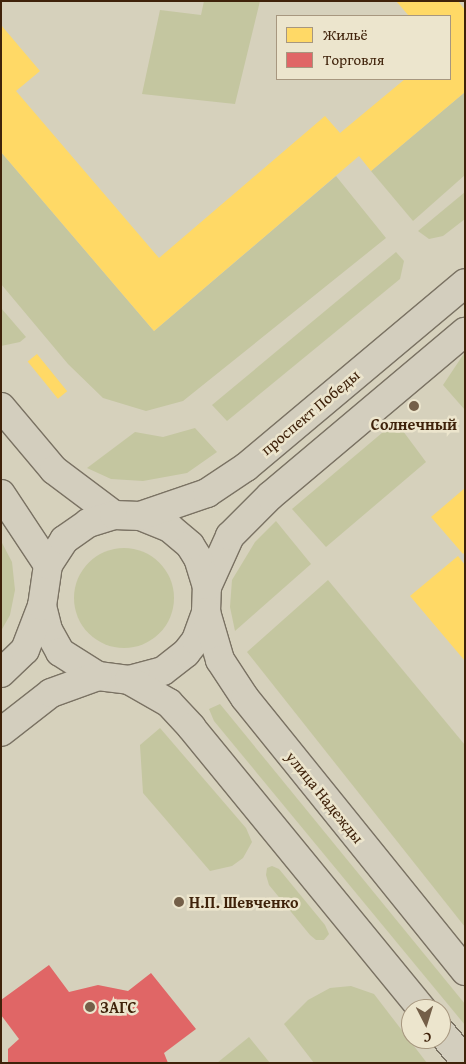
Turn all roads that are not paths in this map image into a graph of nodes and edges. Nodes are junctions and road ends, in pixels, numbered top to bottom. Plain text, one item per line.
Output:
1 (465, 282) edge
2 (465, 332) edge
3 (1, 407) edge
4 (1, 494) edge
5 (127, 515) junction
6 (48, 565) junction
7 (207, 599) junction
8 (42, 606) junction
9 (1, 673) edge
10 (98, 676) junction
11 (129, 680) junction
12 (1, 732) edge
13 (465, 970) edge
14 (414, 999) edge
15 (451, 1044) edge
16 (465, 1061) edge

1 - 5 main road, проспект Победы
2 - 7 main road, проспект Победы
3 - 5 main road
4 - 6 main road
5 - 6 main road, проспект Победы
5 - 7 main road
6 - 8 main road, проспект Победы
7 - 11 main road, проспект Победы
7 - 13 main road, улица Надежды
8 - 9 main road, проспект Победы
8 - 10 main road, проспект Победы
10 - 11 main road, проспект Победы
10 - 12 main road, проспект Победы
11 - 14 main road
15 - 16 main road

